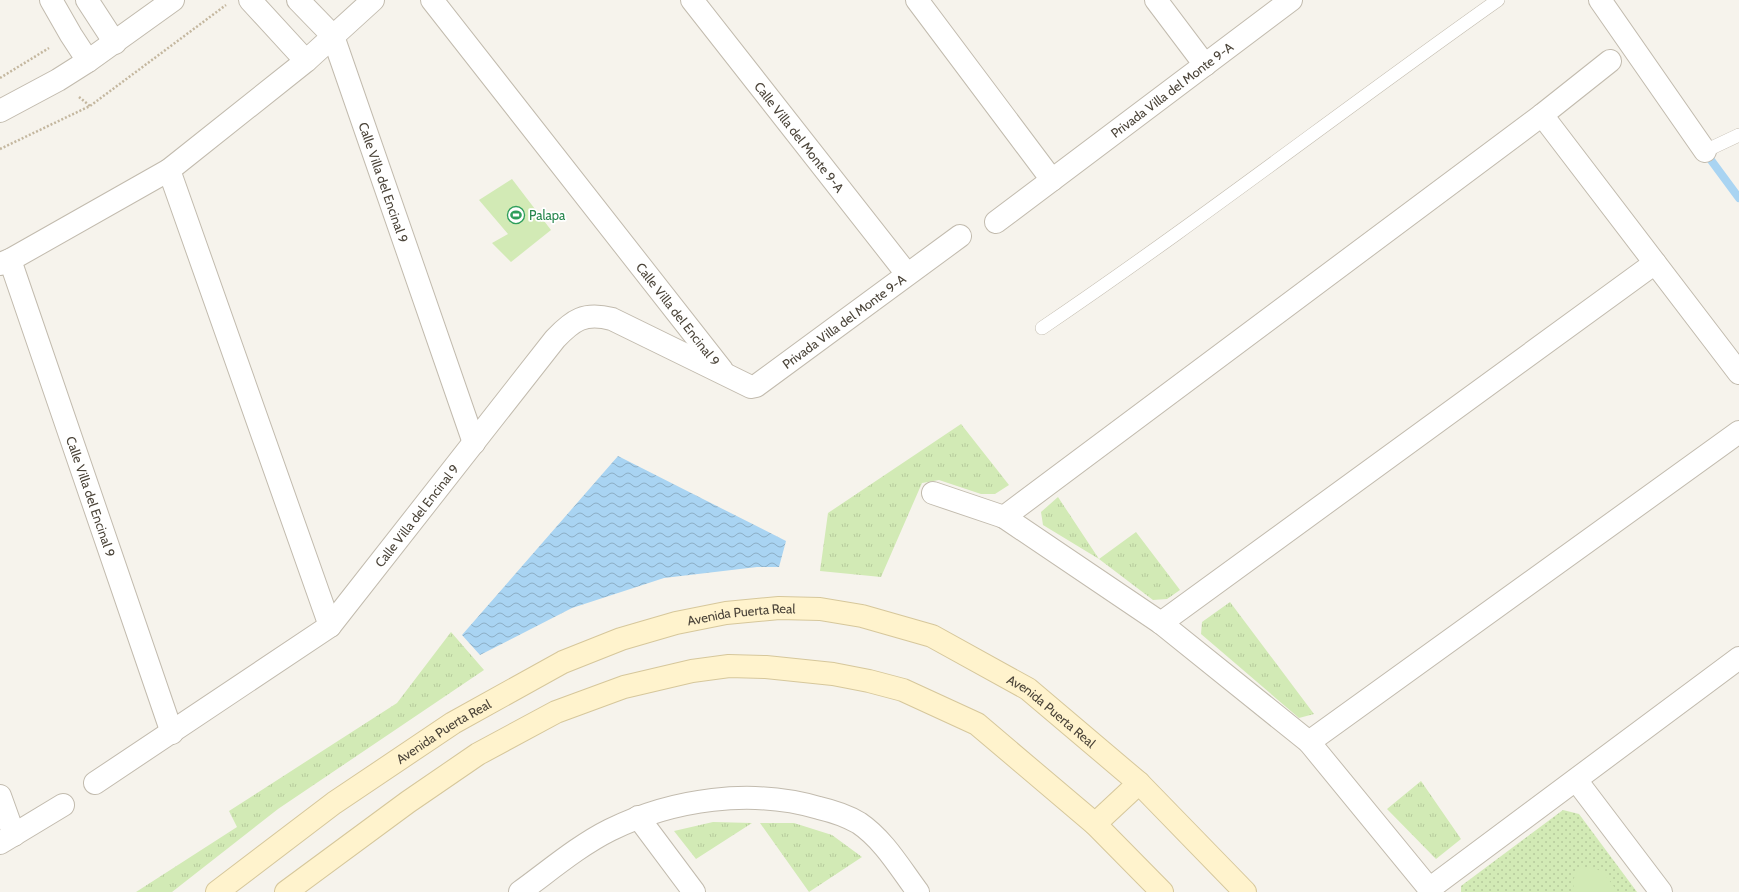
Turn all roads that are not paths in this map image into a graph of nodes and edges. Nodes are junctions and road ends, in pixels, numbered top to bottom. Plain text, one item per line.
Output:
1 (50, 0) edge
2 (173, 0) edge
3 (250, 0) edge
4 (298, 0) edge
5 (373, 0) edge
6 (432, 0) edge
7 (692, 0) edge
8 (917, 0) edge
9 (1156, 0) edge
10 (1291, 0) edge
11 (1498, 0) edge
12 (1600, 0) edge
13 (91, 7) edge
14 (333, 36) junction
15 (115, 43) junction
16 (88, 61) junction
17 (306, 61) junction
18 (1610, 61) dead end
19 (1205, 64) junction
20 (0, 111) edge
21 (1542, 115) junction
22 (1739, 135) edge
23 (1705, 151) joint
24 (169, 170) junction
25 (1052, 180) junction
26 (996, 222) dead end
27 (960, 236) dead end
28 (5, 262) edge
29 (1655, 263) junction
30 (908, 274) junction
31 (1042, 328) dead end
32 (1739, 373) edge
33 (725, 374) junction
34 (1739, 432) edge
35 (474, 443) junction
36 (933, 493) dead end
37 (1004, 518) junction
38 (1161, 623) junction
39 (330, 626) junction
40 (1736, 666) edge
41 (172, 733) junction
42 (1309, 742) junction
43 (1576, 780) junction
44 (95, 783) dead end
45 (1139, 783) junction
46 (0, 796) edge
47 (63, 805) dead end
48 (638, 817) junction
49 (1095, 824) junction
50 (7, 839) edge
51 (1431, 891) edge
52 (217, 892) edge
53 (286, 892) edge
54 (520, 892) edge
55 (694, 892) edge
56 (918, 892) edge
57 (1162, 892) edge
58 (1245, 892) edge
59 (1661, 892) edge

1 - 16 street
2 - 15 street
3 - 17 street
4 - 14 street, Calle Villa del Encinal 9
5 - 14 street, Calle Villa del Encinal 9
6 - 33 street, Calle Villa del Encinal 9
7 - 30 street, Calle Villa del Monte 9-A
8 - 25 street
9 - 19 street
10 - 19 street, Privada Villa del Monte 9-A
11 - 31 lane
12 - 23 street
13 - 15 street
14 - 17 street, Calle Villa del Encinal 9
14 - 35 street, Calle Villa del Encinal 9
15 - 16 street
16 - 20 street
17 - 24 street, Calle Villa del Encinal 9
18 - 21 street
19 - 25 street, Privada Villa del Monte 9-A
21 - 29 street
21 - 37 street
22 - 23 lane
24 - 28 street, Calle Villa del Encinal 9
24 - 39 street
25 - 26 street, Privada Villa del Monte 9-A
27 - 30 street, Privada Villa del Monte 9-A
28 - 41 street, Calle Villa del Encinal 9
29 - 32 street
29 - 38 street
30 - 33 street, Privada Villa del Monte 9-A
33 - 35 street, Calle Villa del Encinal 9
34 - 42 street
35 - 39 street, Calle Villa del Encinal 9
36 - 37 street
37 - 38 street
38 - 42 street
39 - 41 street, Calle Villa del Encinal 9
40 - 43 street
41 - 44 street, Calle Villa del Encinal 9
42 - 51 street
43 - 51 street
43 - 59 street
45 - 49 main road
45 - 52 main road, Avenida Puerta Real
45 - 58 main road, Avenida Puerta Real
46 - 50 street
47 - 50 street
48 - 54 street
48 - 55 street
48 - 56 street
49 - 53 main road
49 - 57 main road

